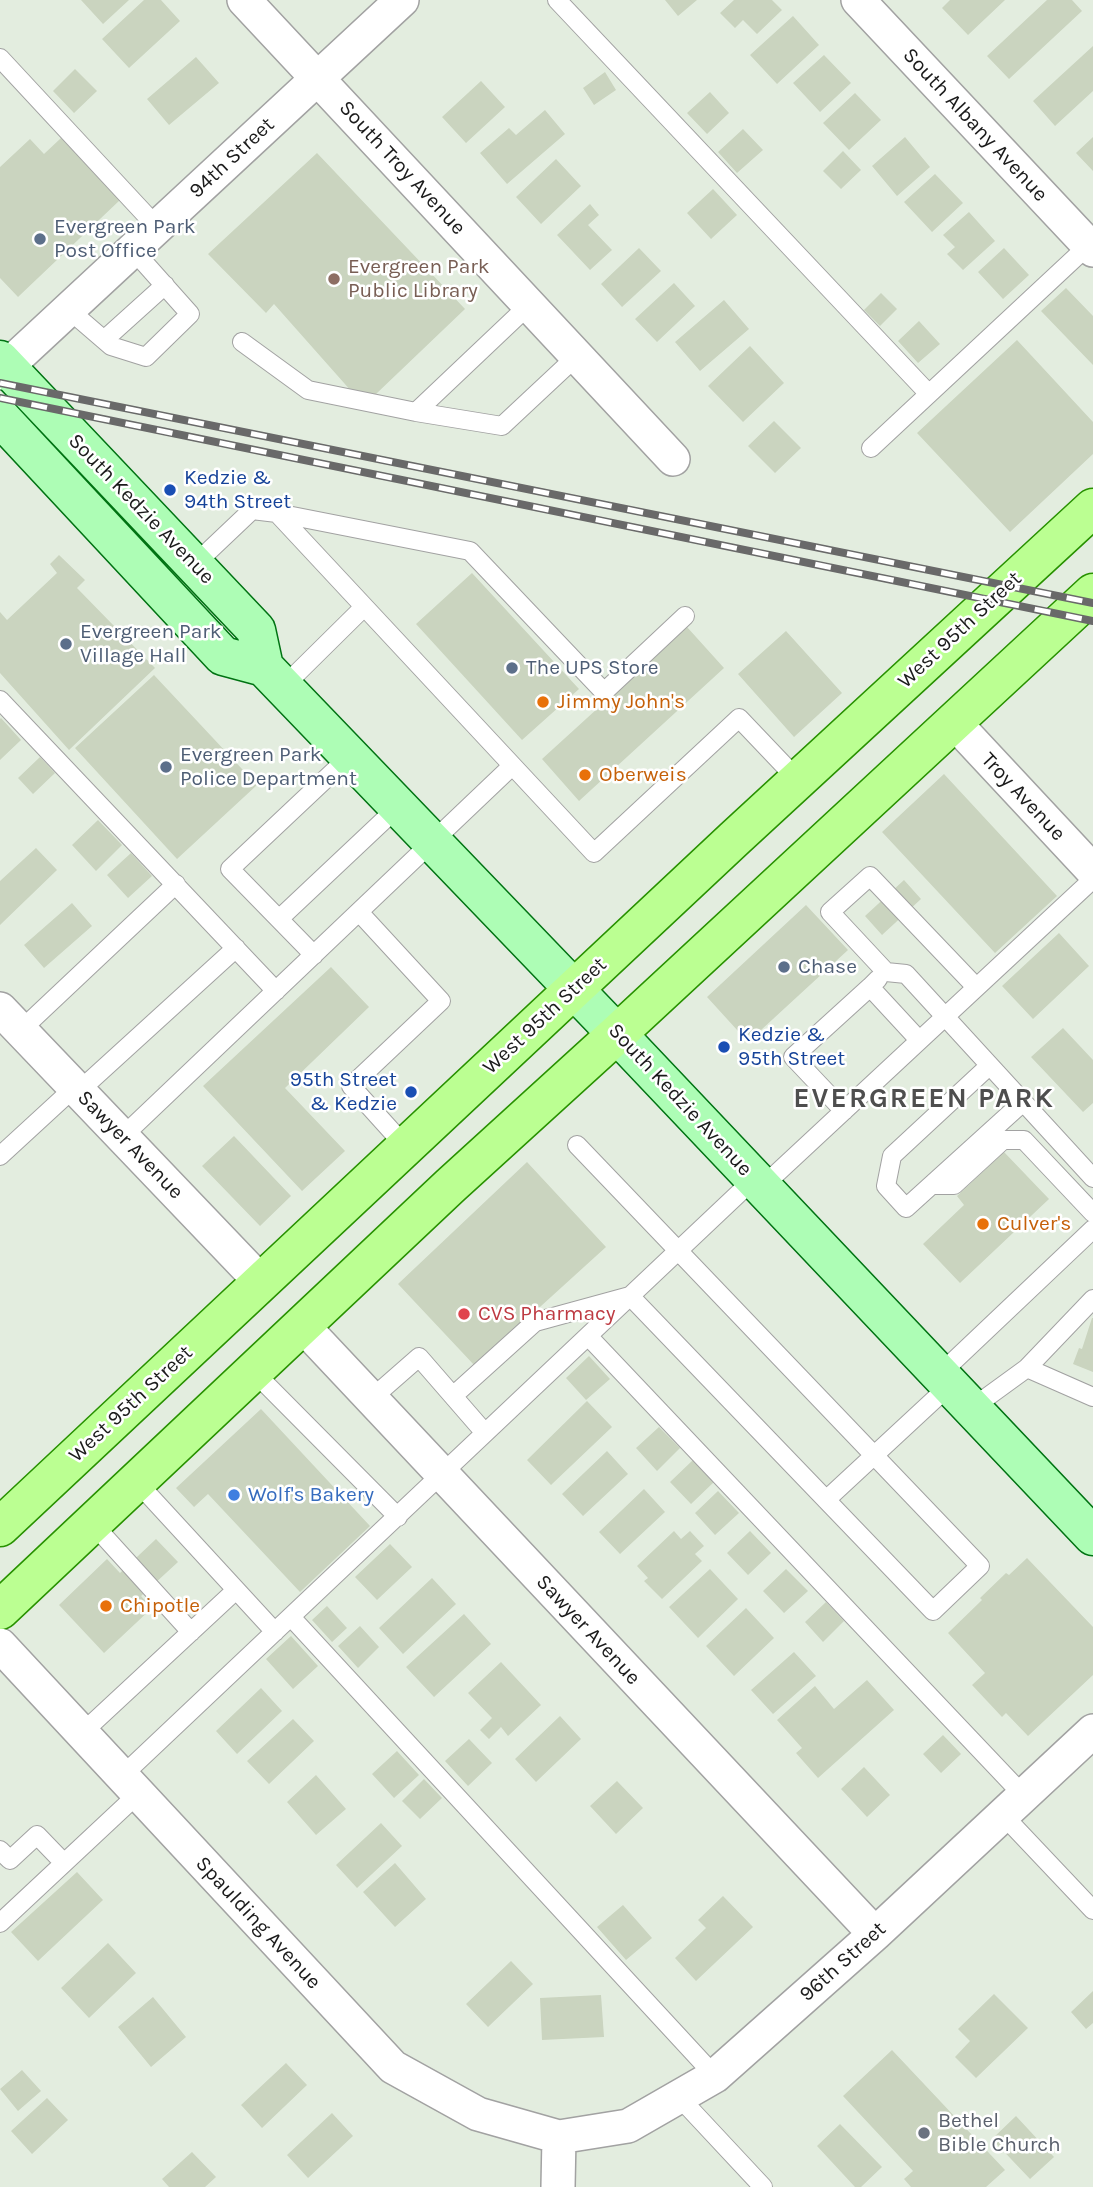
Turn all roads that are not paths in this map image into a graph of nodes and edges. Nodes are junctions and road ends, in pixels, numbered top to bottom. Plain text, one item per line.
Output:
1 (244, 0) edge
2 (402, 0) edge
3 (557, 0) edge
4 (858, 0) edge
5 (3, 66) edge
6 (318, 78) junction
7 (157, 227) junction
8 (1092, 245) edge
9 (133, 250) junction
10 (164, 285) junction
11 (530, 304) junction
12 (68, 309) junction
13 (104, 340) junction
14 (242, 342) dead end
15 (578, 355) junction
16 (2, 367) edge
17 (929, 394) junction
18 (415, 412) junction
19 (0, 416) edge
20 (871, 448) dead end
21 (673, 459) dead end
22 (1093, 508) edge
23 (277, 513) junction
24 (194, 565) junction
25 (1093, 593) edge
26 (364, 607) junction
27 (685, 616) dead end
28 (274, 677) junction
29 (0, 700) edge
30 (954, 722) junction
31 (350, 756) junction
32 (512, 766) junction
33 (798, 780) junction
34 (399, 806) junction
35 (434, 842) junction
36 (1093, 871) edge
37 (1093, 879) edge
38 (176, 884) junction
39 (359, 912) junction
40 (279, 919) junction
41 (236, 948) junction
42 (314, 955) junction
43 (886, 972) junction
44 (870, 987) junction
45 (976, 987) junction
46 (574, 989) junction
47 (276, 990) junction
48 (944, 1017) junction
49 (10, 1020) edge
50 (617, 1034) junction
51 (919, 1040) junction
52 (989, 1066) junction
53 (77, 1089) junction
54 (1023, 1102) junction
55 (844, 1111) junction
56 (122, 1137) junction
57 (577, 1145) dead end
58 (405, 1147) junction
59 (0, 1156) edge
60 (1093, 1178) edge
61 (758, 1183) junction
62 (932, 1185) junction
63 (1093, 1213) edge
64 (1093, 1229) edge
65 (677, 1251) junction
66 (261, 1282) junction
67 (630, 1296) junction
68 (1091, 1301) edge
69 (302, 1325) junction
70 (588, 1336) junction
71 (1027, 1367) junction
72 (253, 1371) junction
73 (954, 1389) junction
74 (453, 1396) junction
75 (1093, 1397) edge
76 (371, 1399) junction
77 (485, 1433) junction
78 (874, 1456) junction
79 (441, 1474) junction
80 (136, 1481) junction
81 (826, 1500) junction
82 (398, 1517) junction
83 (92, 1523) junction
84 (0, 1527) edge
85 (1093, 1536) edge
86 (236, 1590) junction
87 (0, 1610) edge
88 (291, 1617) junction
89 (191, 1632) junction
90 (275, 1632) junction
91 (0, 1645) edge
92 (1093, 1731) edge
93 (82, 1733) junction
94 (130, 1785) junction
95 (1014, 1805) junction
96 (0, 1850) edge
97 (64, 1863) junction
98 (1093, 1910) edge
99 (0, 1923) edge
100 (875, 1934) junction
101 (715, 2076) junction
102 (679, 2097) junction
103 (559, 2137) junction
104 (558, 2187) edge
105 (763, 2187) edge

1 - 6 street, South Troy Avenue
2 - 6 street, 94th Street
3 - 17 lane
4 - 8 street, South Albany Avenue
5 - 7 lane
6 - 7 street, 94th Street
6 - 11 street, South Troy Avenue
7 - 9 street, 94th Street
8 - 17 lane
9 - 10 lane
9 - 12 street, 94th Street
10 - 13 lane
10 - 13 lane
11 - 15 street, South Troy Avenue
11 - 18 lane
12 - 13 lane
12 - 16 street, 94th Street
14 - 18 lane
15 - 18 lane
15 - 21 street, South Troy Avenue
16 - 24 main road, South Kedzie Avenue
17 - 20 lane
19 - 28 main road, South Kedzie Avenue
22 - 33 main road, West 95th Street
23 - 24 lane
23 - 26 lane
23 - 27 lane
24 - 28 main road, South Kedzie Avenue
25 - 30 main road
26 - 28 lane
26 - 32 lane
28 - 31 main road, South Kedzie Avenue
29 - 38 lane
30 - 36 street, Troy Avenue
30 - 50 main road
31 - 34 main road, South Kedzie Avenue
31 - 40 lane
32 - 33 lane
32 - 35 lane
33 - 46 main road, West 95th Street
34 - 35 main road, South Kedzie Avenue
34 - 40 lane
35 - 39 lane
35 - 46 main road, South Kedzie Avenue
37 - 45 lane
38 - 41 lane
38 - 49 lane
39 - 42 lane
39 - 58 lane
40 - 42 lane
41 - 47 lane
41 - 53 lane
42 - 47 lane
43 - 44 lane
43 - 45 lane
43 - 48 lane
44 - 51 lane
44 - 55 lane
45 - 48 lane
46 - 50 main road, South Kedzie Avenue
46 - 58 main road, West 95th Street
47 - 56 lane
48 - 51 lane
48 - 52 lane
49 - 53 street, Sawyer Avenue
50 - 61 main road, South Kedzie Avenue
50 - 69 main road
51 - 55 lane
52 - 54 lane
52 - 62 lane
53 - 56 street, Sawyer Avenue
53 - 59 lane
54 - 60 lane
54 - 62 lane
55 - 61 lane
56 - 66 street, Sawyer Avenue
57 - 65 lane
58 - 66 main road, West 95th Street
61 - 65 lane
61 - 73 main road, South Kedzie Avenue
62 - 63 lane
64 - 73 lane
65 - 67 lane
65 - 78 lane
66 - 84 main road, West 95th Street
67 - 70 lane
67 - 74 lane
67 - 81 lane
68 - 71 lane
69 - 72 main road
69 - 76 street, Sawyer Avenue
70 - 77 lane
70 - 95 lane
71 - 73 lane
71 - 75 lane
72 - 80 main road
72 - 82 lane
73 - 78 lane
73 - 85 main road, South Kedzie Avenue
74 - 76 lane
74 - 77 lane
76 - 79 street, Sawyer Avenue
77 - 79 lane
78 - 81 lane
78 - 81 lane
79 - 82 lane
79 - 100 street, Sawyer Avenue
80 - 83 main road
80 - 86 lane
82 - 88 lane
83 - 87 main road
83 - 89 lane
86 - 89 lane
86 - 90 lane
88 - 90 lane
88 - 101 lane
89 - 93 lane
90 - 94 lane
91 - 93 street, Spaulding Avenue
92 - 95 street, 96th Street
93 - 94 street, Spaulding Avenue
94 - 97 lane
94 - 103 street, Spaulding Avenue
95 - 98 lane
95 - 100 street, 96th Street
96 - 97 lane
97 - 99 lane
100 - 101 street, 96th Street
101 - 102 street, 96th Street
102 - 103 street, 96th Street
102 - 105 lane
103 - 104 street

